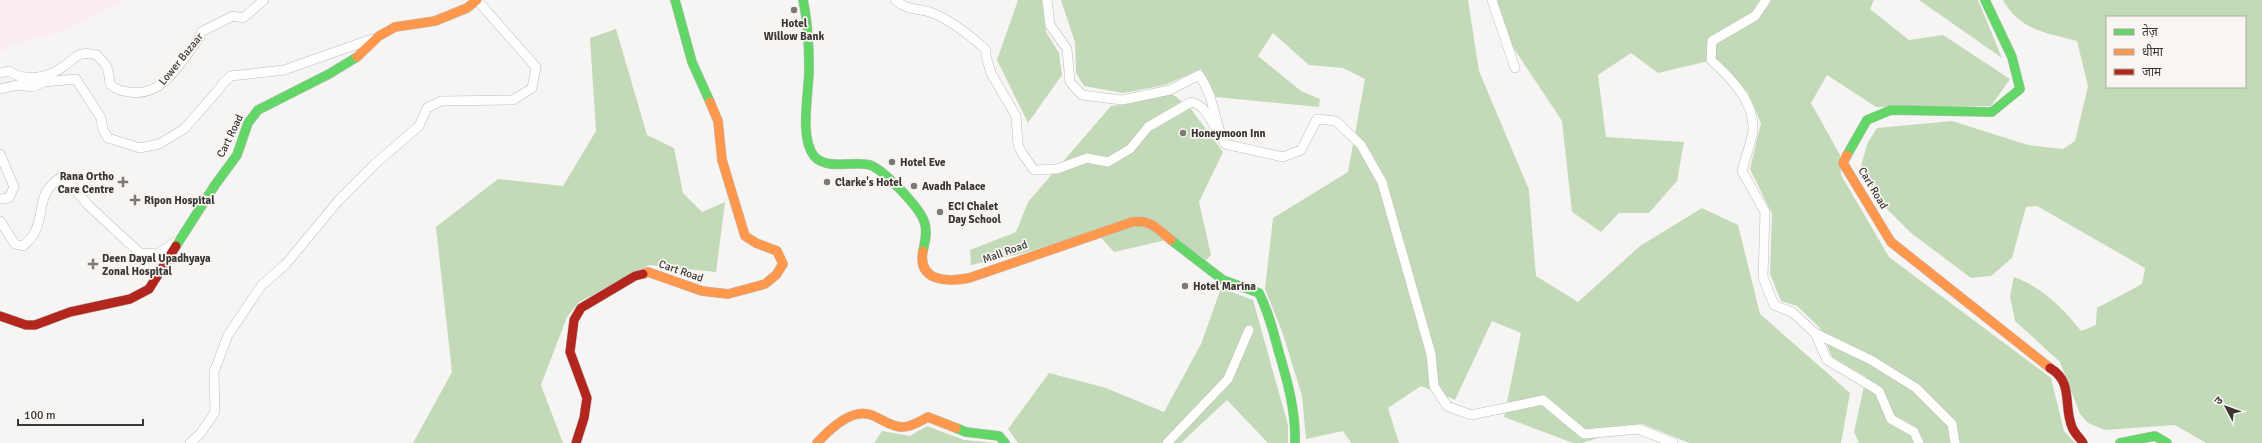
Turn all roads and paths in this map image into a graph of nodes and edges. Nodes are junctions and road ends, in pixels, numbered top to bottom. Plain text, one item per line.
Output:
1 (264, 0) edge
2 (477, 0) edge
3 (675, 0) edge
4 (803, 0) edge
5 (895, 0) edge
6 (1047, 0) edge
7 (1492, 0) edge
8 (1766, 0) edge
9 (1985, 0) edge
10 (379, 36) junction
11 (1515, 68) dead end
12 (0, 73) edge
13 (32, 78) junction
14 (17, 85) junction
15 (0, 89) edge
16 (1219, 132) junction
17 (0, 154) edge
18 (0, 199) edge
19 (0, 221) edge
20 (185, 235) junction
21 (0, 316) edge
22 (1249, 330) dead end
23 (1816, 333) junction
24 (190, 443) edge
25 (576, 443) edge
26 (817, 443) edge
27 (1005, 443) edge
28 (1167, 443) edge
29 (1295, 443) edge
30 (1673, 443) edge
31 (1919, 443) edge
32 (1955, 443) edge
33 (2083, 443) edge
34 (2120, 443) edge
35 (2167, 443) edge

1 - 13 street, Lower Bazaar
2 - 10 main road, Cart Road
2 - 24 street
3 - 25 main road, Cart Road
4 - 29 main road, Mall Road
5 - 16 street
6 - 16 street
7 - 11 street
8 - 23 street
9 - 33 main road, Cart Road
10 - 14 street
10 - 20 main road, Cart Road
12 - 13 street, Lower Bazaar
13 - 14 street
14 - 15 street
16 - 30 street
17 - 18 street
19 - 20 street
20 - 21 main road, Cart Road
22 - 28 street
23 - 31 street
23 - 32 street
26 - 27 main road
34 - 35 main road

